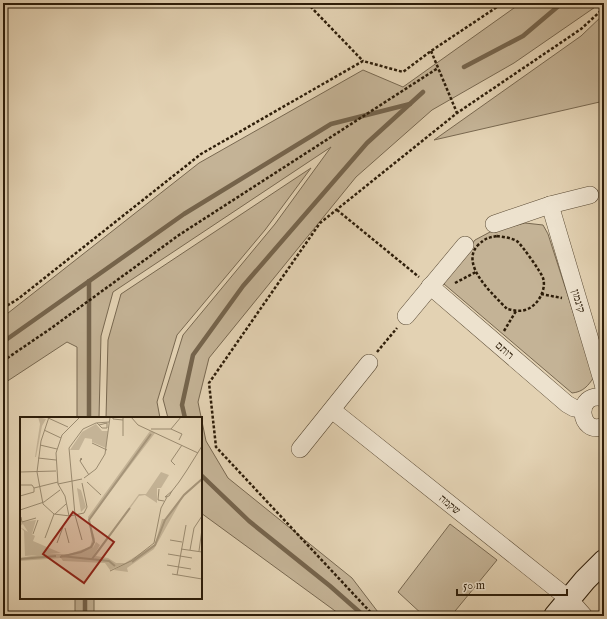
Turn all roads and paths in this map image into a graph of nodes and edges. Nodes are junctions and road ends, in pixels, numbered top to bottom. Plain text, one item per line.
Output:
1 (307, 3) edge
2 (503, 3) edge
3 (604, 8) edge
4 (431, 51) junction
5 (363, 61) junction
6 (438, 68) junction
7 (457, 113) junction
8 (590, 195) dead end
9 (550, 206) junction
10 (337, 210) junction
11 (494, 224) dead end
12 (465, 244) dead end
13 (430, 286) junction
14 (3, 308) edge
15 (516, 311) junction
16 (406, 316) joint
17 (497, 343) junction
18 (3, 361) edge
19 (369, 363) joint
20 (604, 398) edge
21 (583, 409) junction
22 (332, 410) junction
23 (600, 429) edge
24 (300, 450) dead end
25 (604, 561) edge
26 (569, 599) junction
27 (374, 616) edge
28 (555, 616) edge
29 (584, 616) edge

1 - 5 path
2 - 4 path
3 - 7 path
4 - 5 path
4 - 6 path
5 - 14 path
6 - 7 path
6 - 18 path
7 - 10 path
8 - 9 street
9 - 11 street
9 - 20 street, קינמון
10 - 13 path
10 - 27 path
12 - 13 street
13 - 16 street
13 - 17 street, רותם
15 - 15 path
15 - 17 path
16 - 19 path
17 - 21 street, רותם
19 - 22 street
20 - 21 street
21 - 23 street
22 - 24 street
22 - 26 street, שקמה
25 - 26 street
26 - 28 street
26 - 29 street, שקמה

